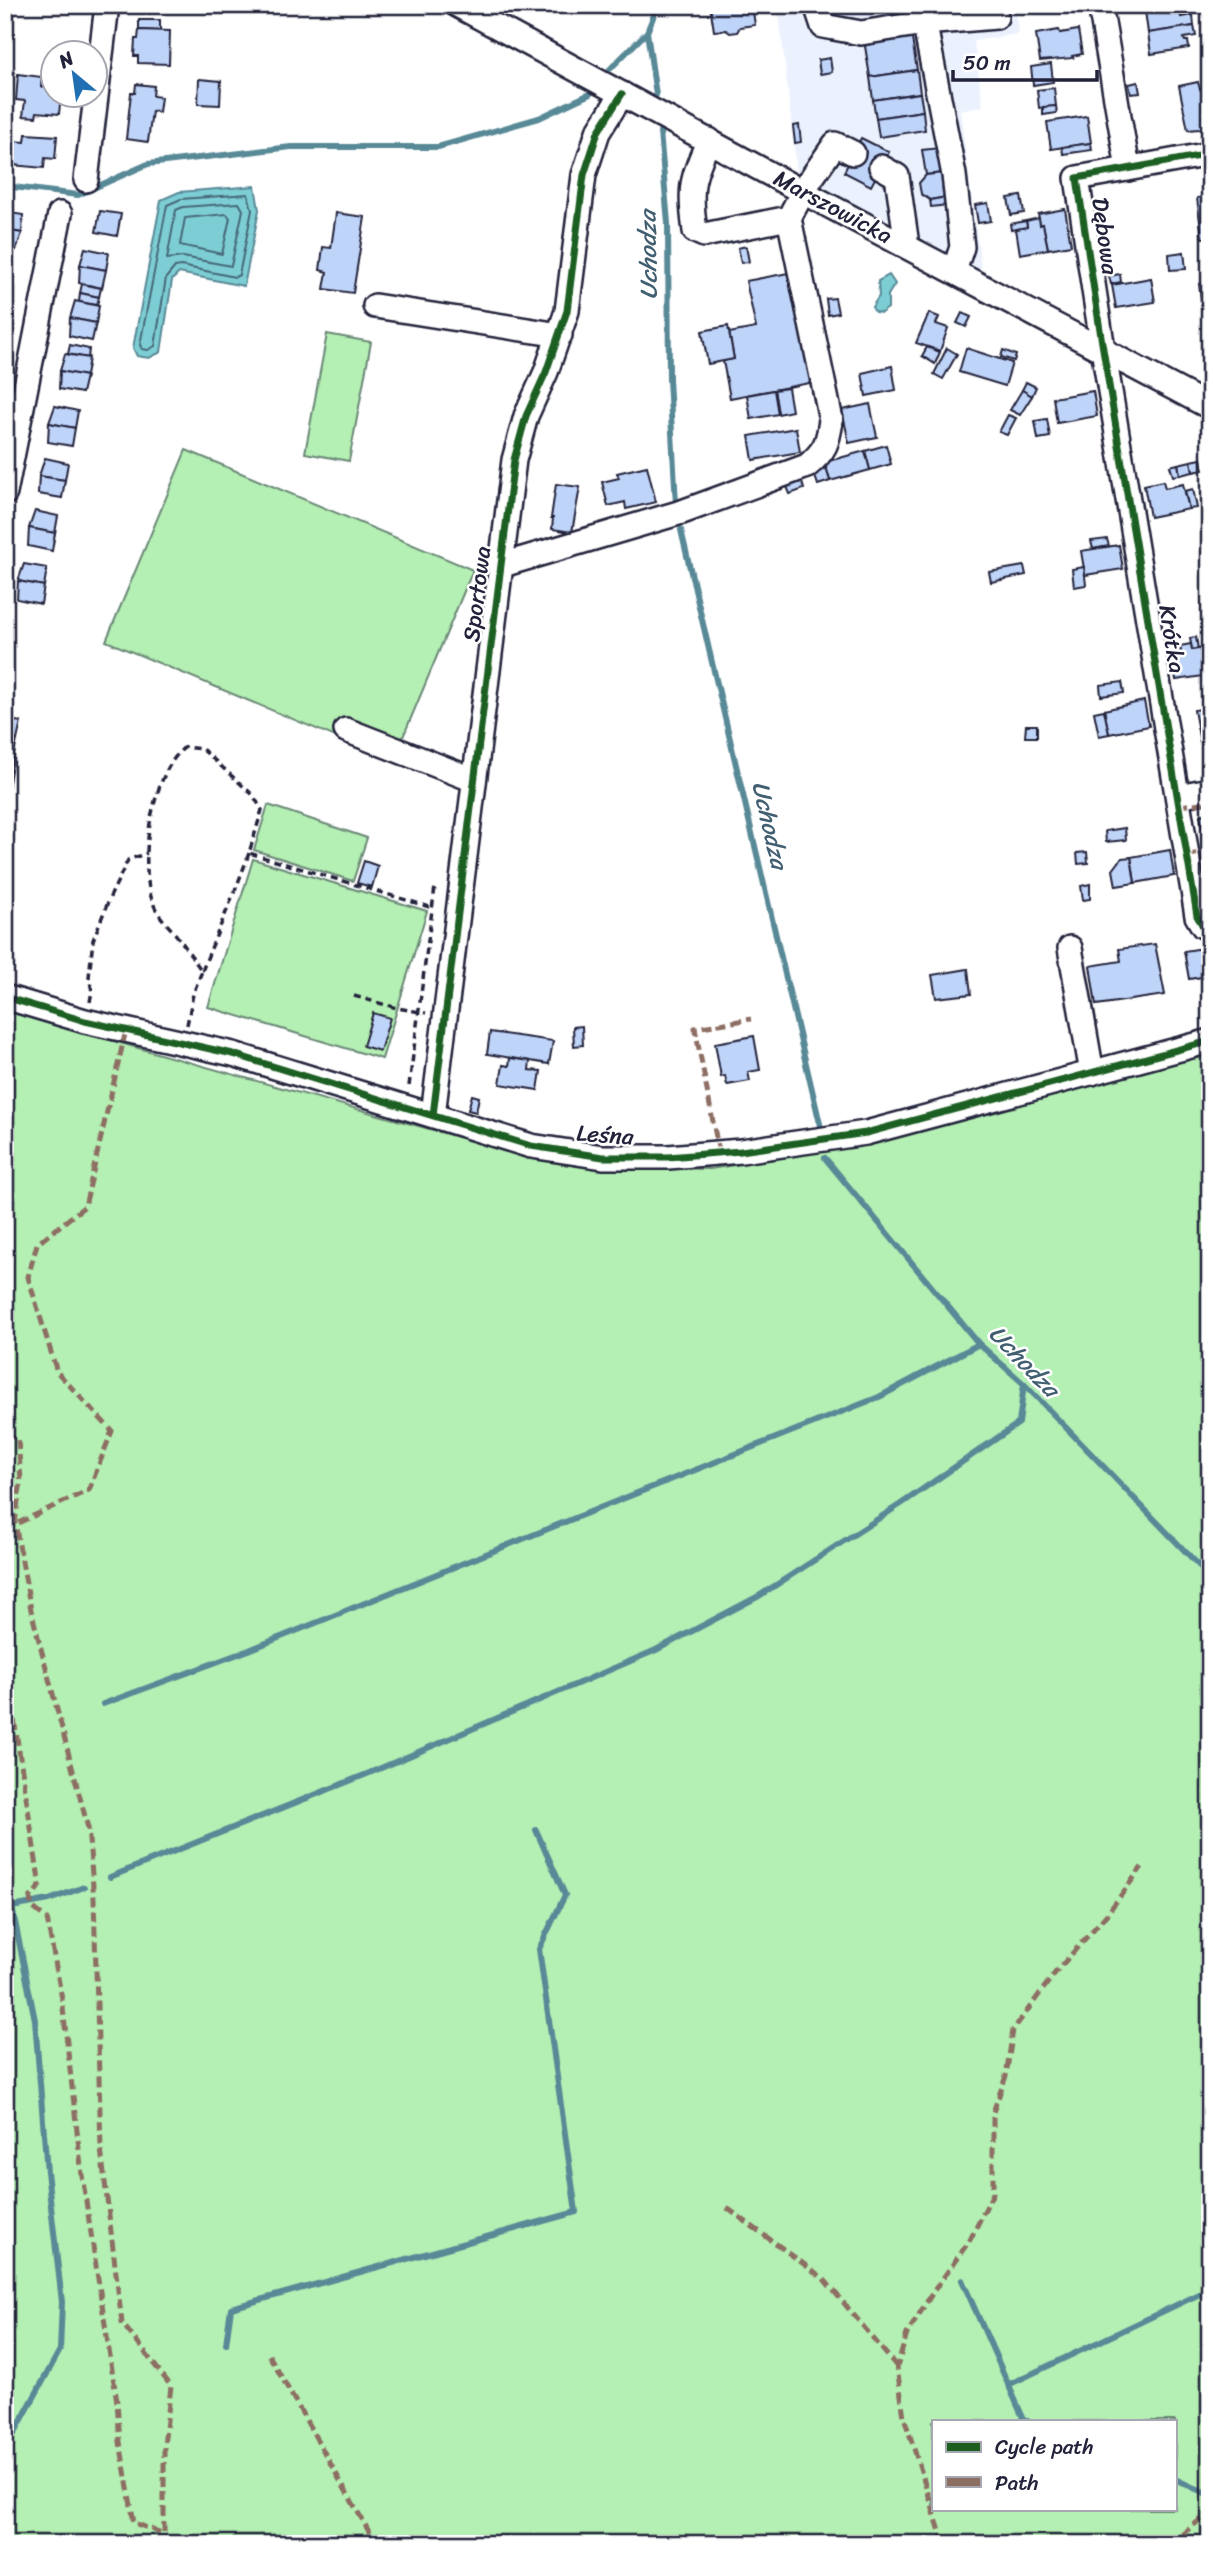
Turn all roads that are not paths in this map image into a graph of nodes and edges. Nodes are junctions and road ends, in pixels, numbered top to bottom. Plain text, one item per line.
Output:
1 (107, 5) edge
2 (457, 5) edge
3 (816, 5) edge
4 (994, 5) edge
5 (1100, 5) edge
6 (923, 14) edge
7 (622, 94) junction
8 (709, 140) junction
9 (853, 153) dead end
10 (1210, 154) edge
11 (881, 167) dead end
12 (1128, 169) junction
13 (86, 180) dead end
14 (803, 192) junction
15 (60, 214) dead end
16 (789, 218) junction
17 (903, 244) junction
18 (954, 271) junction
19 (375, 306) dead end
20 (559, 335) junction
21 (1103, 351) junction
22 (1210, 407) edge
23 (5, 493) edge
24 (499, 566) junction
25 (346, 730) dead end
26 (474, 780) junction
27 (1210, 790) edge
28 (1178, 796) junction
29 (1210, 927) edge
30 (1070, 948) dead end
31 (5, 997) edge
32 (1210, 1041) edge
33 (1091, 1073) junction
34 (433, 1115) junction

1 - 13 street
2 - 7 street, Marszowicka
3 - 6 street
4 - 6 street
5 - 12 street
6 - 18 street
7 - 8 street, Marszowicka
7 - 20 street, Sportowa
8 - 14 street, Marszowicka
8 - 16 street
9 - 14 street
10 - 12 street, Dębowa
11 - 17 street
12 - 21 street, Dębowa
14 - 16 street
14 - 17 street, Marszowicka
15 - 23 street
16 - 24 street
17 - 18 street, Marszowicka
18 - 21 street, Marszowicka
19 - 20 street
20 - 24 street, Sportowa
21 - 22 street, Marszowicka
21 - 28 street, Krótka
24 - 26 street, Sportowa
25 - 26 street
26 - 34 street, Sportowa
27 - 28 street
28 - 29 street, Krótka
30 - 33 street
31 - 34 street, Leśna
32 - 33 street, Leśna
33 - 34 street, Leśna

